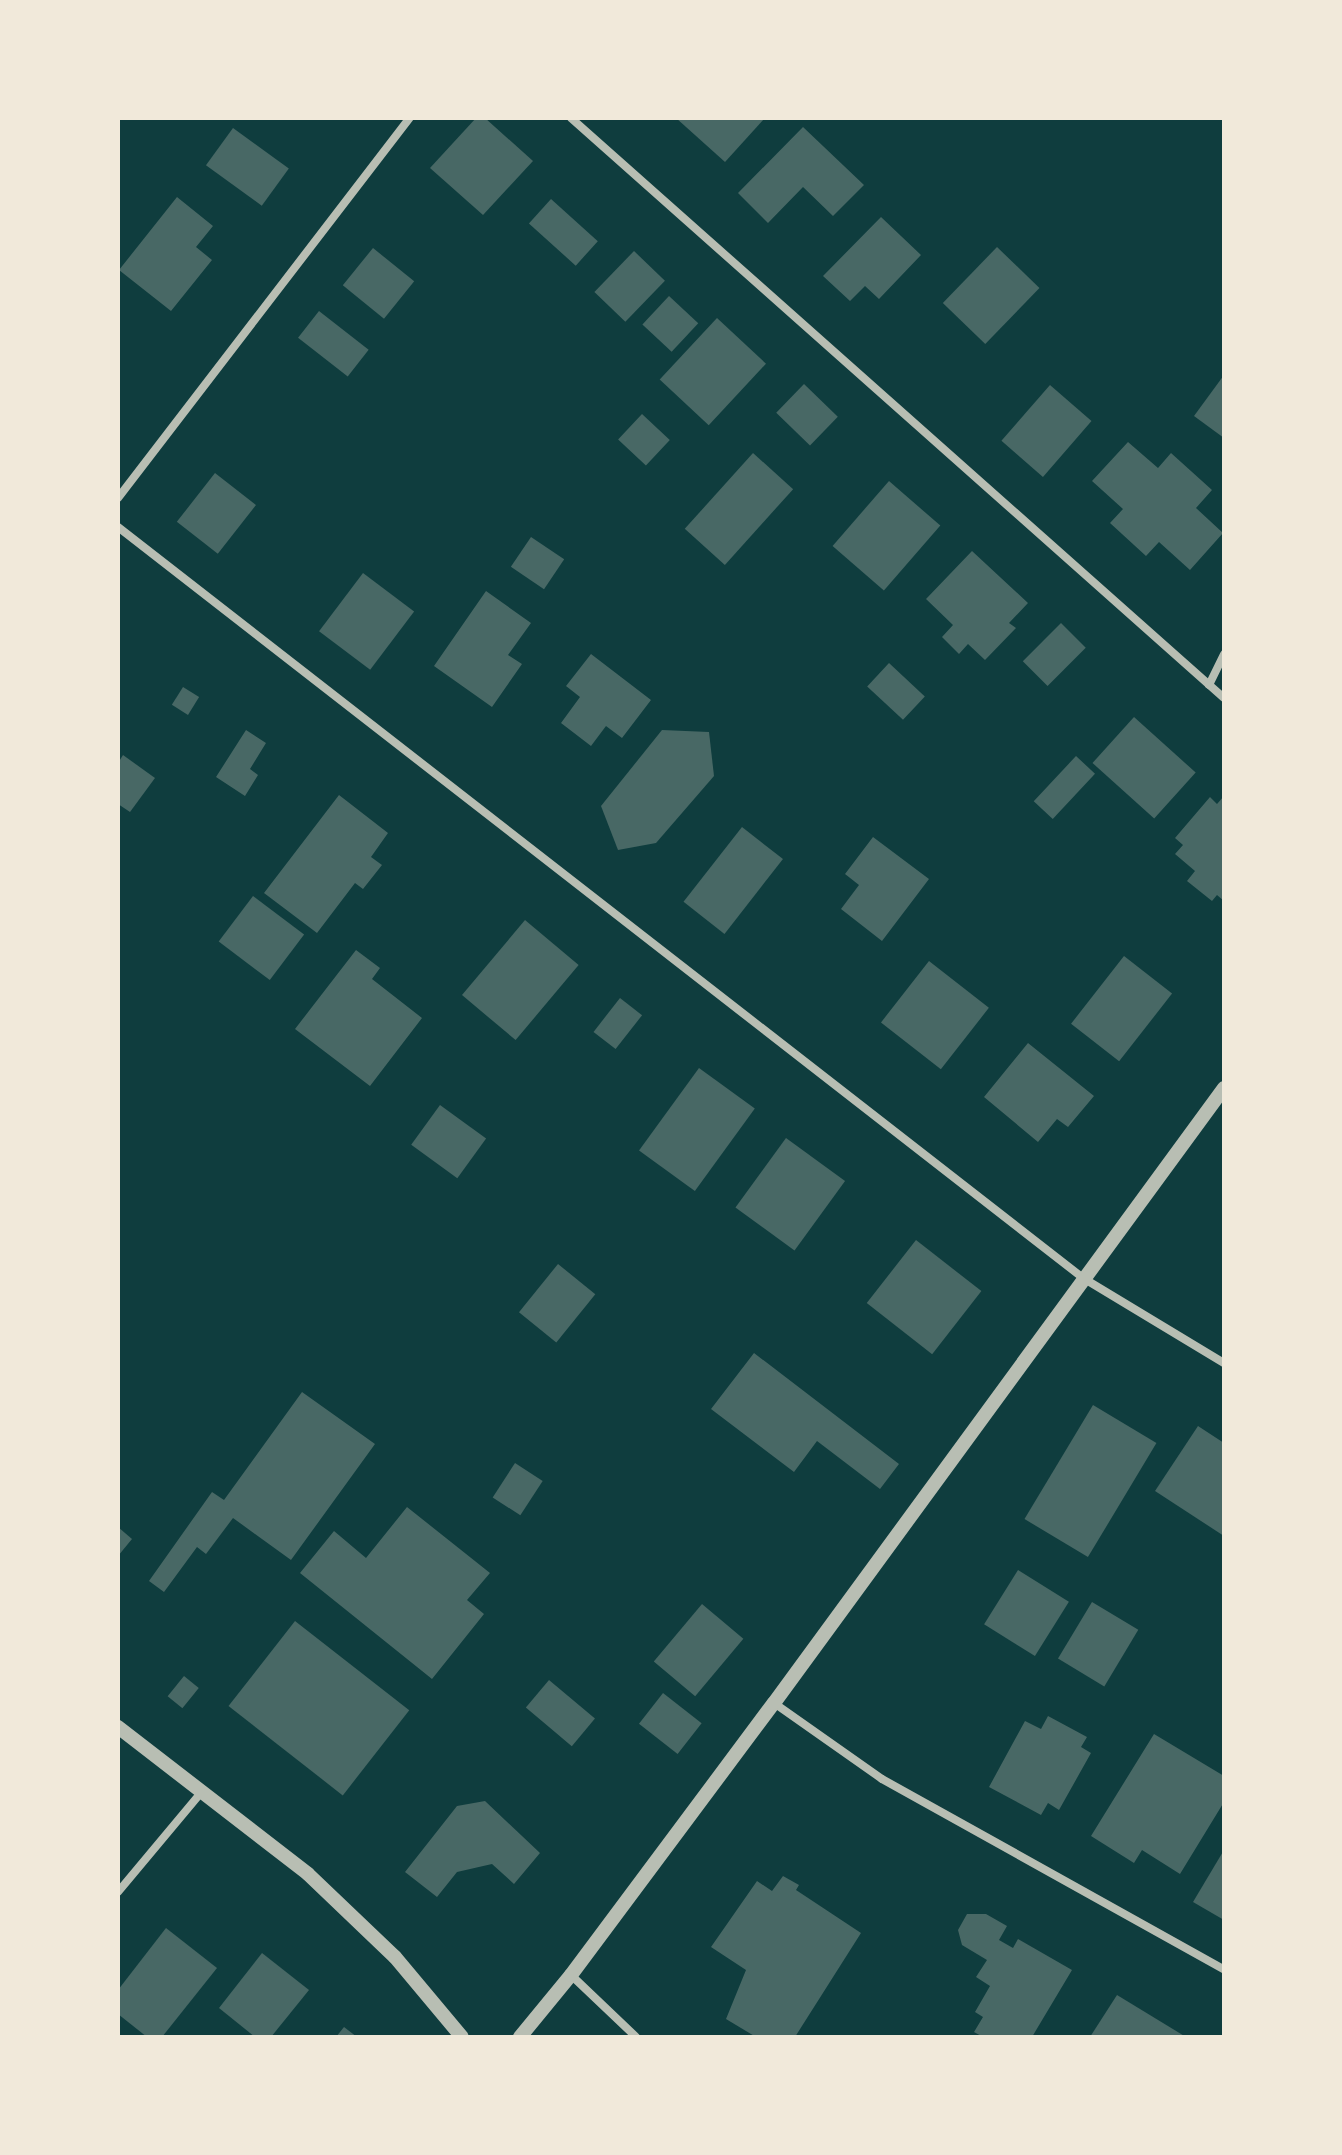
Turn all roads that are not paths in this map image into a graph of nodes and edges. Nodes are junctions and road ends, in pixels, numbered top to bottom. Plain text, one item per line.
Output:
1 (410, 118) edge
2 (571, 118) edge
3 (118, 498) edge
4 (118, 527) edge
5 (1224, 654) edge
6 (1209, 685) junction
7 (1224, 698) edge
8 (1224, 1088) edge
9 (1083, 1278) junction
10 (1224, 1363) edge
11 (774, 1703) junction
12 (118, 1727) edge
13 (200, 1794) junction
14 (118, 1892) edge
15 (1224, 1969) edge
16 (571, 1975) junction
17 (462, 2037) edge
18 (520, 2037) edge
19 (636, 2037) edge

1 - 3 street
2 - 6 street
4 - 9 street
5 - 6 street
6 - 7 street
8 - 9 street
9 - 10 street
9 - 11 street
11 - 15 street
11 - 16 street
12 - 13 street
13 - 14 street
13 - 17 street
16 - 18 street
16 - 19 street

